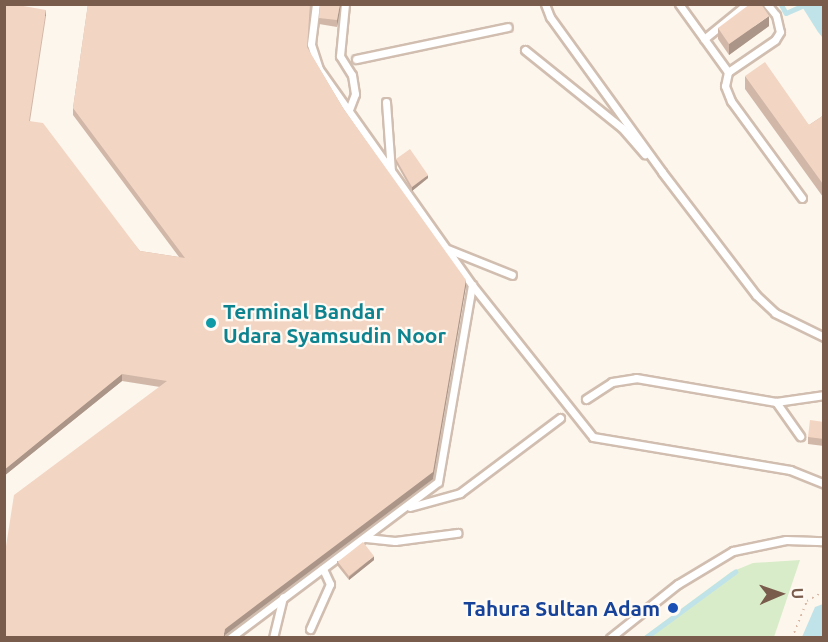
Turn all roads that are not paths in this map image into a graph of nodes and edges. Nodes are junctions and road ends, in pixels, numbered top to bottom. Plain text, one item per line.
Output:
1 (316, 4) edge
2 (345, 4) edge
3 (545, 4) edge
4 (679, 4) edge
5 (747, 4) edge
6 (767, 4) edge
7 (508, 27) dead end
8 (704, 39) junction
9 (525, 50) dead end
10 (356, 59) dead end
11 (728, 72) junction
12 (386, 102) dead end
13 (348, 112) junction
14 (662, 172) junction
15 (391, 175) junction
16 (802, 198) dead end
17 (445, 248) junction
18 (512, 275) dead end
19 (472, 285) junction
20 (824, 337) edge
21 (824, 395) edge
22 (586, 399) dead end
23 (776, 402) junction
24 (560, 418) dead end
25 (800, 436) dead end
26 (824, 484) edge
27 (408, 508) junction
28 (457, 533) dead end
29 (366, 538) junction
30 (824, 541) edge
31 (323, 569) junction
32 (283, 597) junction
33 (309, 629) dead end
34 (230, 638) edge
35 (273, 638) edge
36 (610, 638) edge

1 - 13 lane
2 - 13 lane
3 - 14 lane
4 - 8 lane
5 - 8 lane
6 - 11 lane
7 - 10 lane
8 - 11 lane
9 - 14 lane
11 - 16 lane
12 - 15 lane
13 - 15 lane
14 - 20 lane
15 - 17 lane
17 - 18 lane
17 - 19 lane
19 - 26 lane
19 - 27 lane
21 - 23 lane
22 - 23 lane
23 - 25 lane
24 - 27 lane
27 - 29 lane
28 - 29 lane
29 - 31 lane
30 - 36 lane
31 - 32 lane
31 - 33 lane
32 - 34 lane
32 - 35 lane

